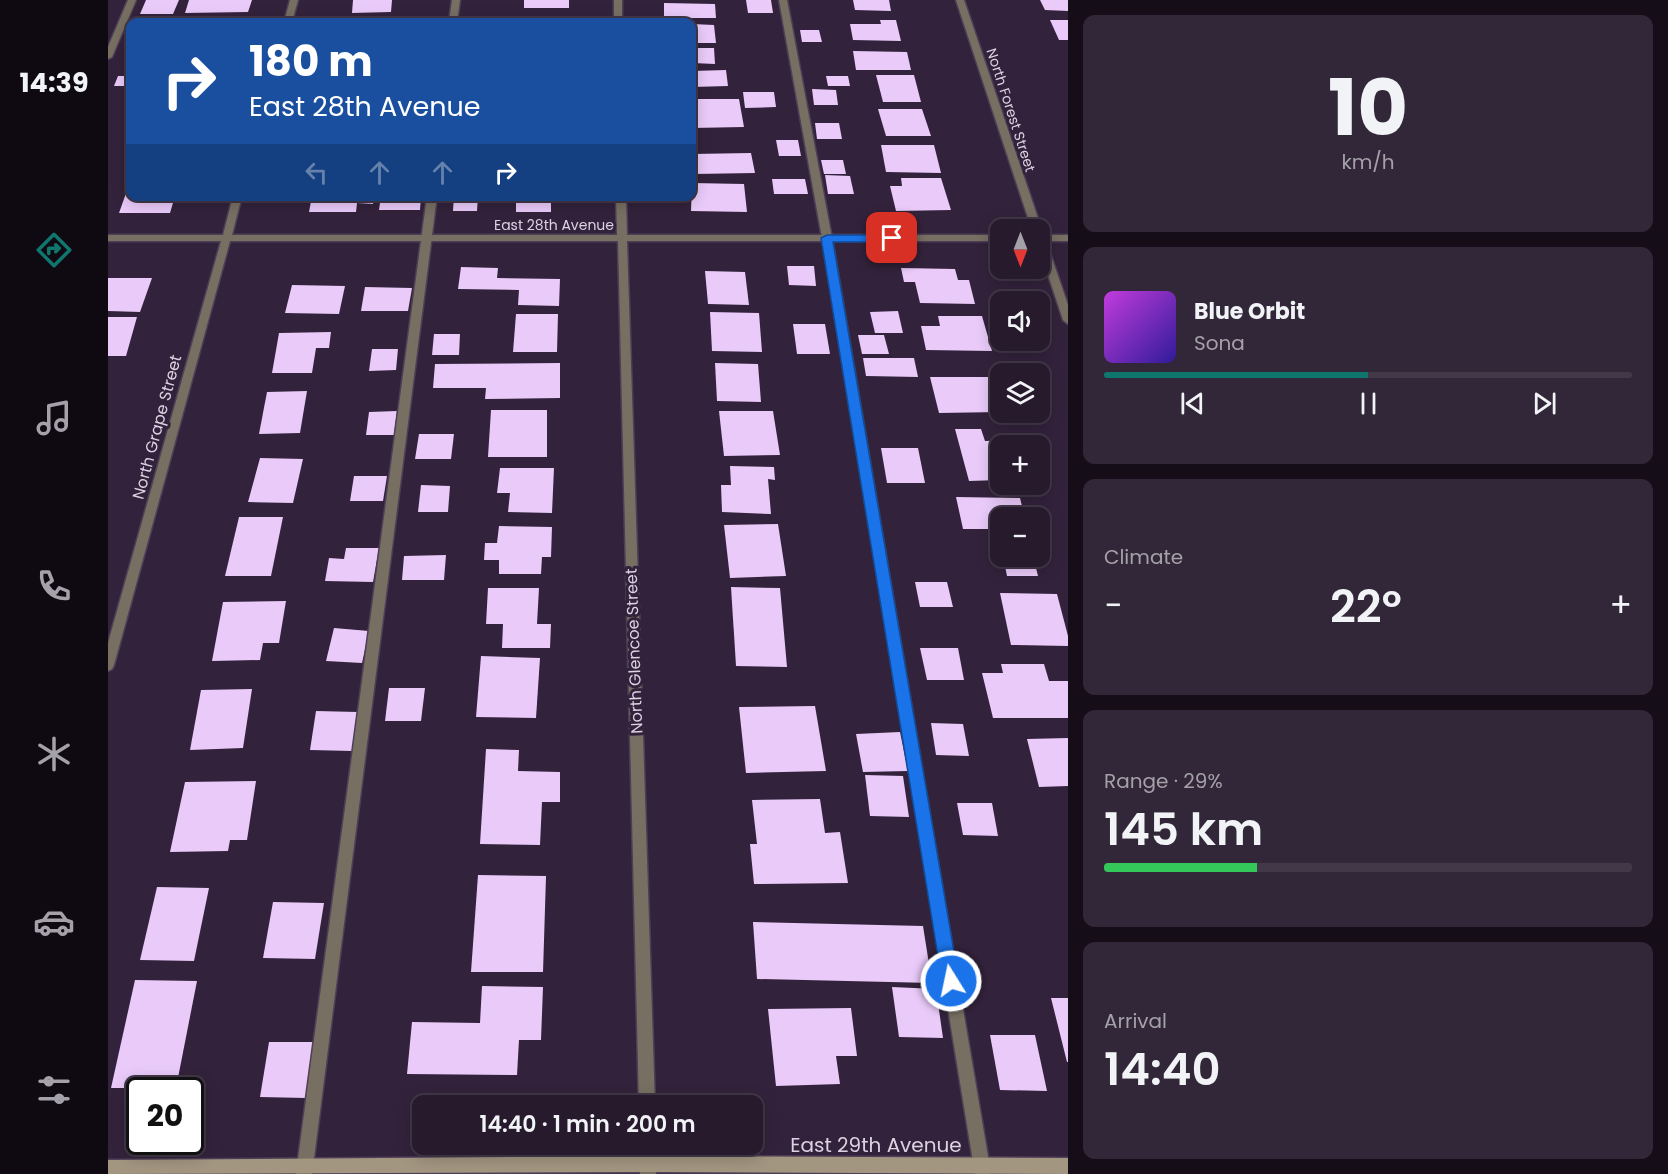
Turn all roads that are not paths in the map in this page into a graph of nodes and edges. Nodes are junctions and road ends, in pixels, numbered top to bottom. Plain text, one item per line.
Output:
1 (132, 0) edge
2 (294, 0) edge
3 (456, 0) edge
4 (618, 0) edge
5 (783, 0) edge
6 (960, 0) edge
7 (289, 18) edge
8 (454, 18) edge
9 (618, 18) edge
10 (108, 57) edge
11 (237, 201) edge
12 (431, 201) edge
13 (621, 201) edge
14 (1033, 219) edge
15 (108, 237) edge
16 (226, 238) junction
17 (827, 238) junction
18 (990, 238) edge
19 (1050, 238) edge
20 (1068, 238) edge
21 (427, 239) junction
22 (622, 239) junction
23 (1050, 267) edge
24 (1068, 320) edge
25 (108, 665) edge
26 (646, 1095) edge
27 (1068, 1166) edge
28 (108, 1168) edge
29 (648, 1169) edge
30 (305, 1170) edge
31 (982, 1170) edge

1 - 10 street
2 - 7 street
3 - 8 street
4 - 9 street
5 - 17 street
6 - 14 street, North Forest Street
11 - 16 street, North Grape Street
12 - 21 street
13 - 22 street, North Glencoe Street
15 - 16 street, East 28th Avenue
16 - 21 street, East 28th Avenue
16 - 25 street, North Grape Street
17 - 18 street, East 28th Avenue
17 - 22 street, East 28th Avenue
17 - 31 street
19 - 20 street
21 - 22 street, East 28th Avenue
21 - 30 street
22 - 26 street, North Glencoe Street
23 - 24 street
27 - 31 street, East 29th Avenue
28 - 30 street, East 29th Avenue
29 - 30 street, East 29th Avenue
29 - 31 street, East 29th Avenue

